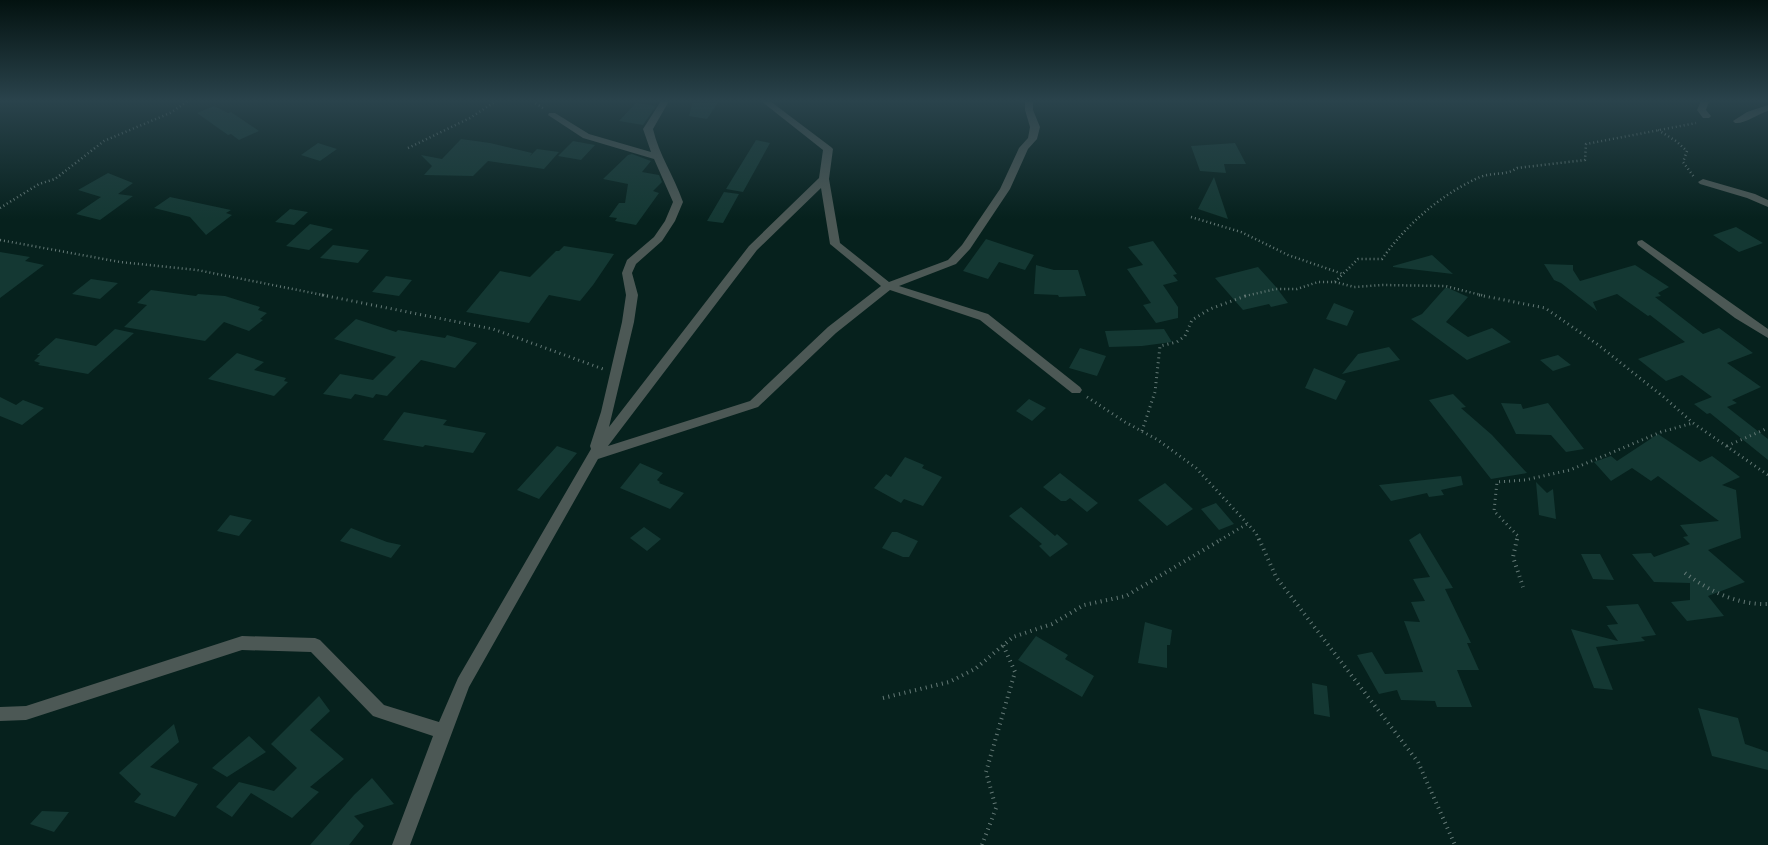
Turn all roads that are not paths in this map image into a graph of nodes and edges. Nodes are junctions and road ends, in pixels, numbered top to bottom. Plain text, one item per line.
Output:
1 (601, 140) edge
2 (651, 140) edge
3 (817, 140) edge
4 (1031, 140) edge
5 (659, 157) junction
6 (824, 179) junction
7 (1703, 182) road end
8 (1768, 204) edge
9 (1642, 242) dead end
10 (888, 286) junction
11 (1768, 334) edge
12 (1076, 390) road end
13 (593, 456) junction
14 (0, 714) edge
15 (443, 731) junction
16 (401, 845) edge

1 - 5 street
2 - 5 street
3 - 6 street
4 - 10 street
5 - 13 street
6 - 10 street
6 - 13 street
7 - 8 street
9 - 11 street
10 - 12 street
10 - 13 street
13 - 15 street
14 - 15 street
15 - 16 street

